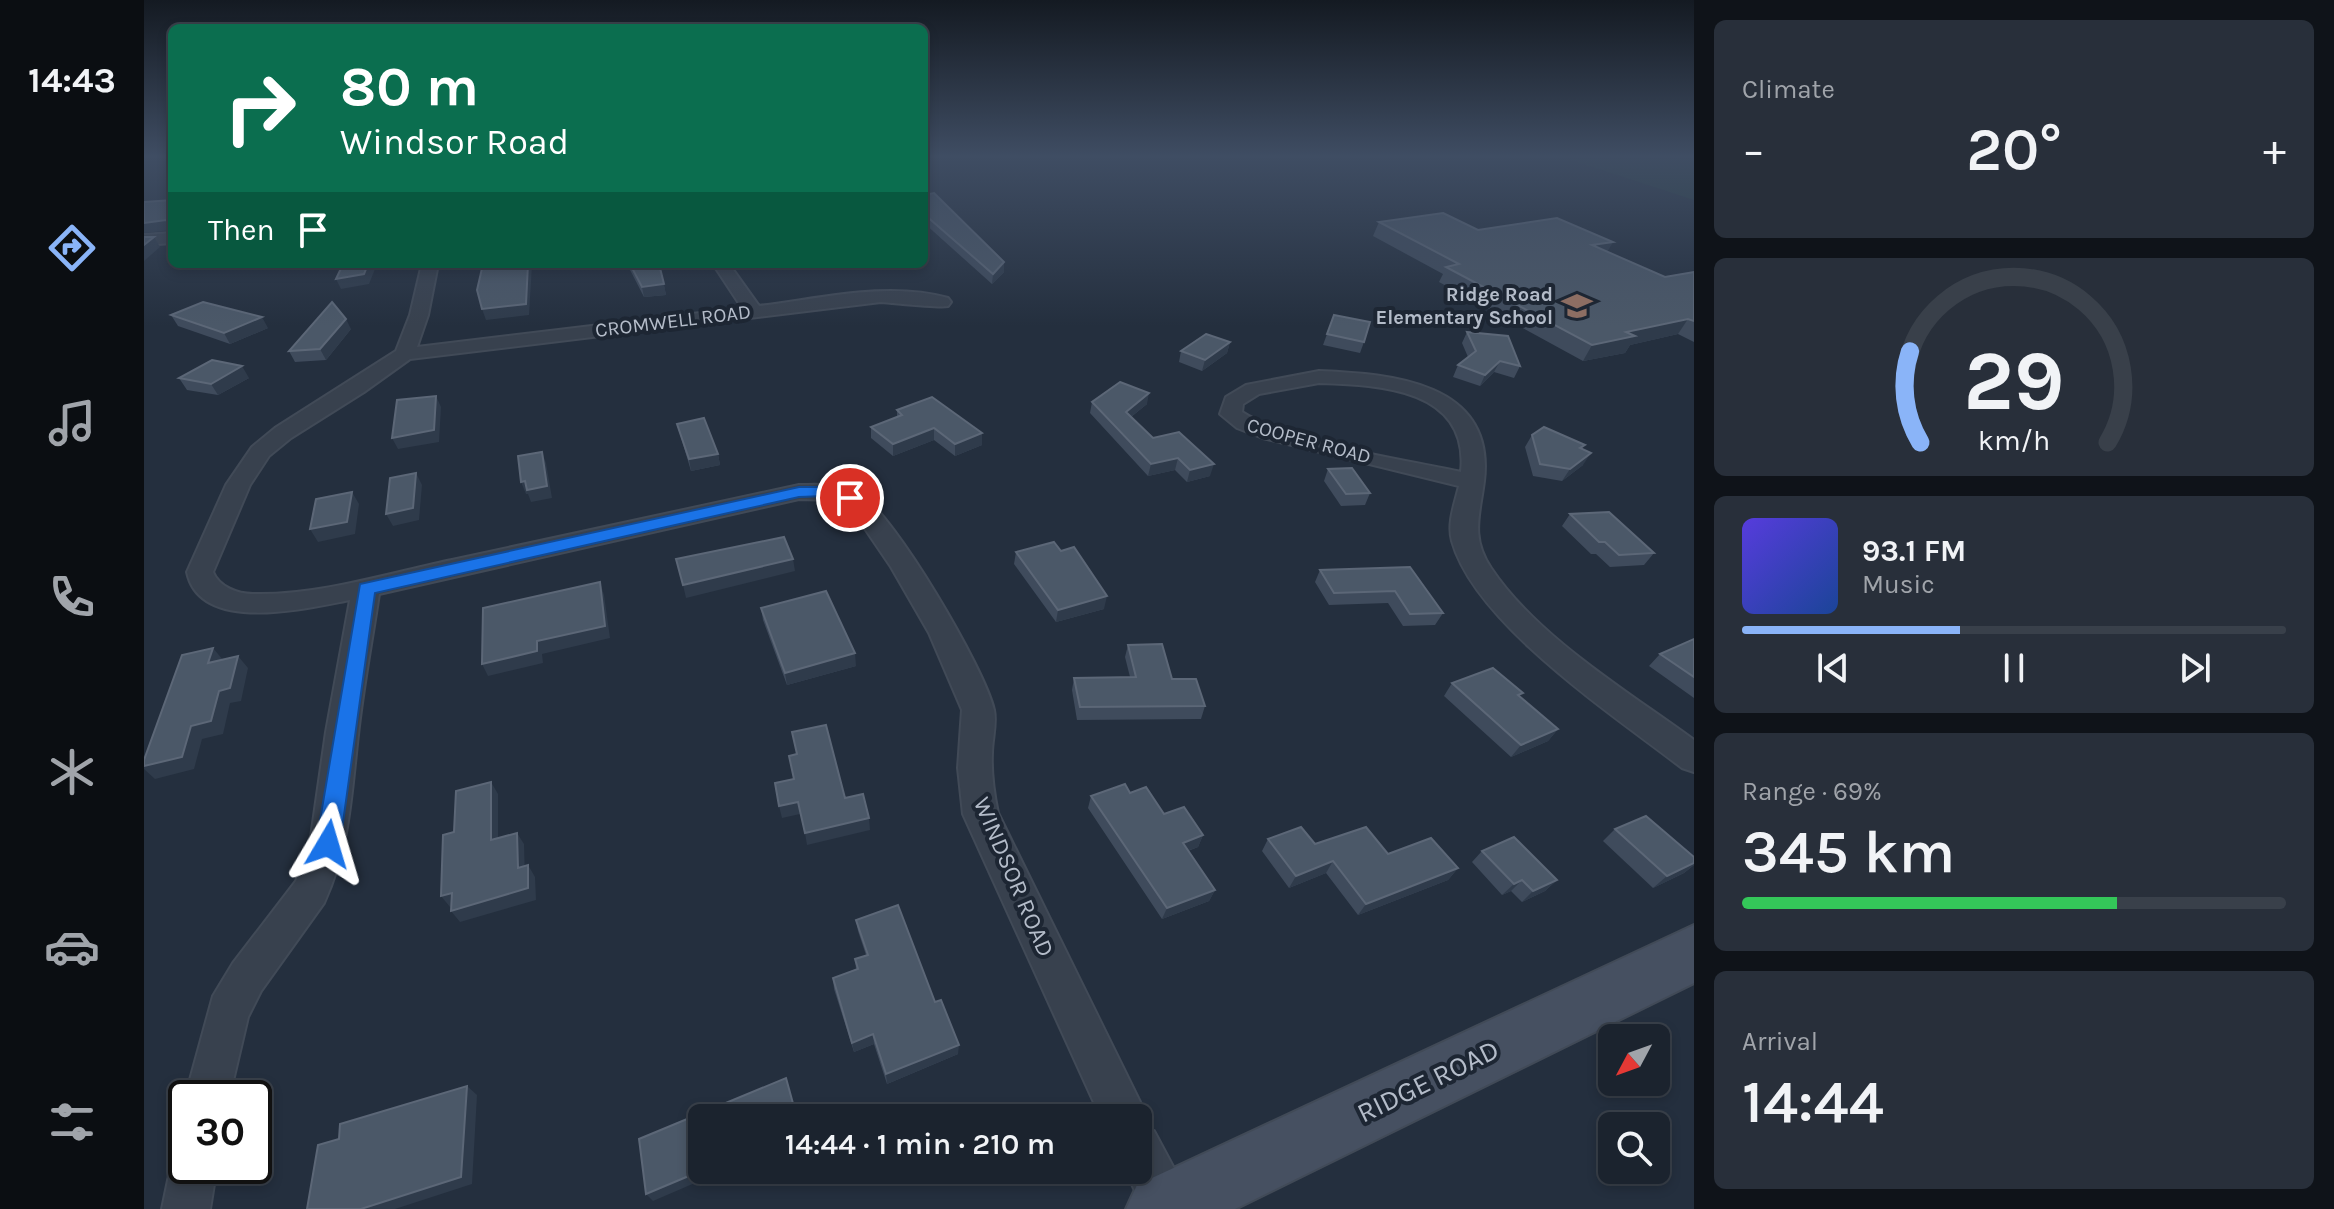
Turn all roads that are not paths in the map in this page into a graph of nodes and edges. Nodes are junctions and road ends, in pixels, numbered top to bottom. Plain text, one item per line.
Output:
1 (168, 231) edge
2 (144, 233) edge
3 (168, 238) edge
4 (144, 240) edge
5 (429, 268) edge
6 (724, 268) edge
7 (942, 302) dead end
8 (753, 311) junction
9 (405, 354) junction
10 (1472, 482) junction
11 (366, 588) junction
12 (1694, 758) edge
13 (1694, 953) edge
14 (211, 1080) edge
15 (1117, 1104) edge
16 (1152, 1160) edge
17 (191, 1184) edge
18 (1197, 1201) edge
19 (186, 1209) edge

1 - 2 street
3 - 4 street
5 - 9 street
6 - 8 street
7 - 8 street, CROMWELL ROAD
8 - 9 street, CROMWELL ROAD
9 - 11 street, WINDSOR ROAD
10 - 10 street, COOPER ROAD
10 - 12 street, COOPER ROAD
11 - 14 street
11 - 15 street, WINDSOR ROAD
13 - 18 main road, RIDGE ROAD
16 - 18 street
17 - 19 street

